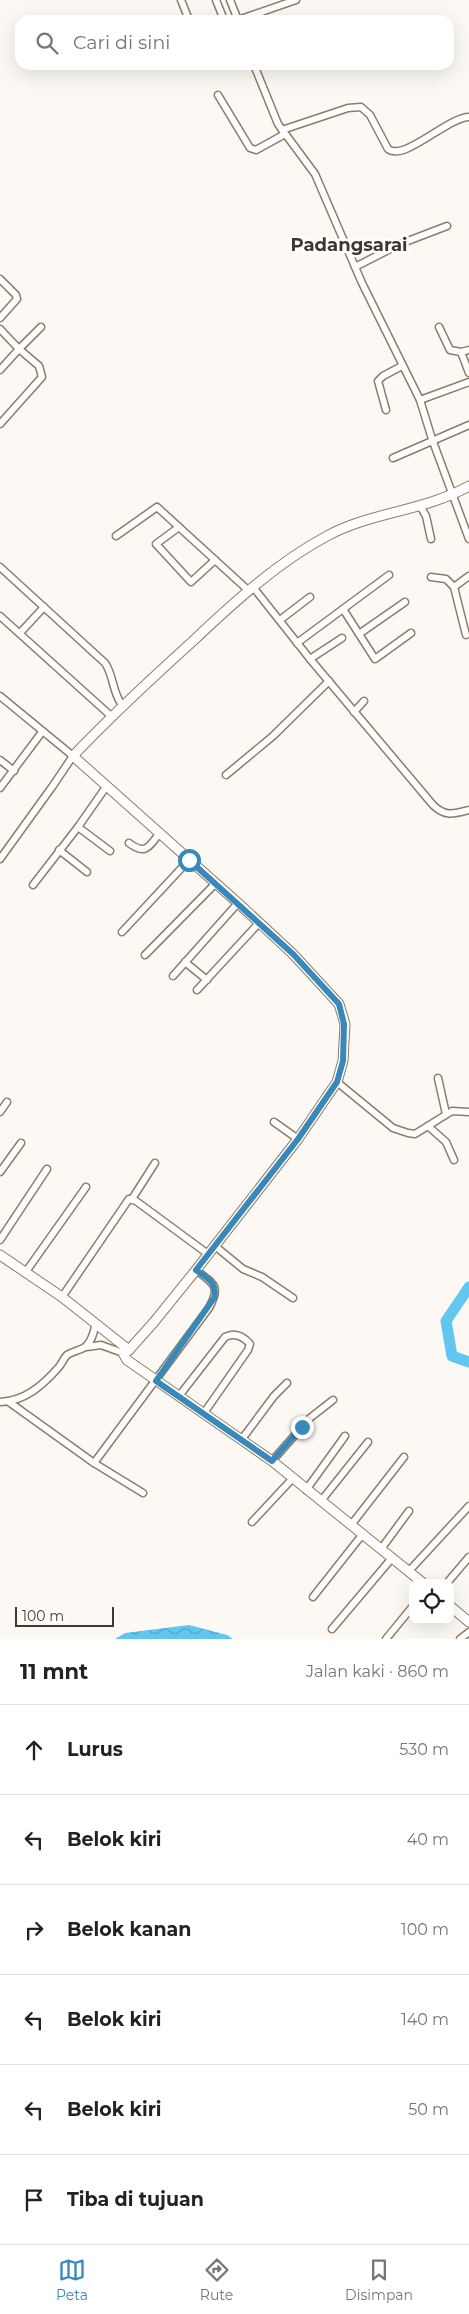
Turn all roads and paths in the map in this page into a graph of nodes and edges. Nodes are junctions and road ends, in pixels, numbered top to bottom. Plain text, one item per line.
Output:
1 (181, 0) edge
2 (216, 0) edge
3 (230, 0) edge
4 (296, 0) edge
5 (188, 15) edge
6 (222, 15) edge
7 (236, 15) edge
8 (252, 15) edge
9 (256, 70) edge
10 (218, 95) dead end
11 (469, 117) edge
12 (284, 132) junction
13 (446, 226) dead end
14 (355, 267) junction
15 (0, 279) edge
16 (0, 318) edge
17 (439, 326) dead end
18 (41, 327) dead end
19 (0, 329) edge
20 (19, 349) junction
21 (469, 350) edge
22 (461, 352) junction
23 (402, 366) junction
24 (0, 370) edge
25 (469, 373) edge
26 (469, 382) edge
27 (420, 400) junction
28 (386, 410) dead end
29 (0, 424) edge
30 (469, 425) edge
31 (432, 440) junction
32 (392, 458) dead end
33 (469, 486) edge
34 (453, 495) junction
35 (420, 506) junction
36 (179, 527) junction
37 (116, 536) dead end
38 (431, 538) dead end
39 (469, 539) edge
40 (215, 560) junction
41 (0, 567) edge
42 (389, 575) dead end
43 (469, 576) edge
44 (431, 577) dead end
45 (454, 587) junction
46 (251, 589) junction
47 (310, 597) dead end
48 (405, 602) dead end
49 (44, 607) junction
50 (342, 609) junction
51 (0, 616) edge
52 (280, 620) junction
53 (20, 633) junction
54 (359, 634) junction
55 (411, 634) dead end
56 (466, 635) dead end
57 (342, 638) dead end
58 (297, 643) junction
59 (310, 659) junction
60 (328, 681) junction
61 (0, 696) edge
62 (364, 701) dead end
63 (122, 705) junction
64 (354, 712) junction
65 (111, 716) junction
66 (42, 732) junction
67 (73, 756) junction
68 (0, 760) edge
69 (14, 771) junction
70 (226, 775) dead end
71 (106, 787) junction
72 (0, 788) edge
73 (469, 810) edge
74 (78, 827) junction
75 (159, 834) junction
76 (129, 843) dead end
77 (59, 850) junction
78 (110, 851) dead end
79 (0, 859) edge
80 (189, 860) junction
81 (87, 872) dead end
82 (216, 883) junction
83 (32, 885) dead end
84 (238, 903) junction
85 (259, 923) junction
86 (122, 932) dead end
87 (146, 955) dead end
88 (185, 962) junction
89 (173, 976) dead end
90 (206, 980) junction
91 (197, 990) dead end
92 (438, 1078) dead end
93 (337, 1082) junction
94 (8, 1102) dead end
95 (0, 1112) edge
96 (469, 1112) edge
97 (446, 1114) junction
98 (274, 1122) dead end
99 (428, 1126) junction
100 (298, 1139) junction
101 (21, 1143) dead end
102 (454, 1160) dead end
103 (155, 1163) dead end
104 (47, 1169) dead end
105 (0, 1172) edge
106 (86, 1187) dead end
107 (132, 1199) junction
108 (0, 1240) edge
109 (215, 1246) junction
110 (208, 1254) junction
111 (0, 1255) edge
112 (196, 1270) junction
113 (25, 1273) junction
114 (62, 1297) junction
115 (293, 1298) dead end
116 (96, 1323) junction
117 (86, 1347) junction
118 (126, 1351) junction
119 (156, 1381) junction
120 (287, 1382) dead end
121 (179, 1396) junction
122 (333, 1400) dead end
123 (0, 1402) edge
124 (8, 1402) junction
125 (204, 1413) junction
126 (345, 1436) dead end
127 (242, 1440) junction
128 (368, 1442) dead end
129 (404, 1457) dead end
130 (272, 1461) junction
131 (94, 1463) junction
132 (292, 1478) junction
133 (306, 1490) junction
134 (143, 1493) dead end
135 (321, 1501) junction
136 (469, 1506) edge
137 (409, 1511) dead end
138 (252, 1522) dead end
139 (351, 1525) junction
140 (362, 1535) junction
141 (381, 1549) junction
142 (392, 1558) junction
143 (469, 1558) edge
144 (409, 1571) junction
145 (418, 1579) edge
146 (451, 1579) edge
147 (313, 1597) dead end
148 (454, 1609) edge
149 (409, 1611) edge
150 (469, 1622) edge
151 (332, 1628) dead end
152 (469, 1632) edge
153 (386, 1639) edge
154 (460, 1639) edge

1 - 5 street
2 - 6 street
3 - 7 street
4 - 8 street
9 - 12 street
10 - 12 street
11 - 12 street
12 - 14 street
13 - 14 street
14 - 23 street
15 - 16 street
17 - 22 street
18 - 20 street
19 - 20 street
20 - 24 street
20 - 29 street
21 - 22 street
22 - 25 street
23 - 27 street
23 - 28 street
26 - 27 street
27 - 31 street
30 - 31 street
31 - 32 street
31 - 34 street
33 - 34 street
34 - 35 street
34 - 39 street
35 - 38 street
35 - 46 street
36 - 37 street
36 - 40 street
36 - 40 street
40 - 46 street
41 - 49 street
42 - 50 street
43 - 45 street
44 - 45 street
45 - 56 street
46 - 52 street
46 - 63 street
47 - 52 street
48 - 54 street
49 - 53 street
49 - 63 street
50 - 54 street
50 - 58 street
51 - 53 street
52 - 58 street
53 - 65 street
54 - 55 street
57 - 59 street
58 - 59 street
59 - 60 street
60 - 64 street
60 - 70 street
61 - 66 street
62 - 64 street
63 - 65 street
64 - 73 street
65 - 67 street
66 - 67 street
66 - 69 street
67 - 71 street
67 - 79 street
68 - 69 street
69 - 72 street
71 - 74 street
71 - 75 street
74 - 77 street
74 - 78 street
75 - 76 street
75 - 80 street
77 - 81 street
77 - 83 street
80 - 82 street
80 - 86 street
82 - 84 street
82 - 87 street
84 - 85 street
84 - 88 street
85 - 90 street
85 - 93 street
88 - 89 street
88 - 90 street
90 - 91 street
92 - 97 street
93 - 99 street
93 - 100 street
94 - 95 street
96 - 97 street
97 - 99 street
98 - 100 street
99 - 102 street
100 - 109 street
101 - 105 street
103 - 107 street
104 - 108 street
106 - 113 street
107 - 110 street
107 - 114 street
109 - 110 street
109 - 115 street
110 - 112 street
111 - 113 street
112 - 118 street
112 - 119 street
113 - 114 street
114 - 116 street
116 - 117 street
116 - 118 street
117 - 118 street
117 - 124 street
118 - 119 street
119 - 121 street
119 - 131 street
120 - 127 street
121 - 125 street
121 - 125 street
122 - 130 street
123 - 124 street
124 - 131 street
125 - 127 street
126 - 133 street
127 - 130 street
128 - 135 street
129 - 139 street
130 - 132 street
131 - 134 street
132 - 133 street
132 - 138 street
133 - 135 street
135 - 139 street
136 - 144 street
137 - 141 street
139 - 140 street
140 - 141 street
140 - 147 street
141 - 142 street
142 - 144 street
142 - 151 street
143 - 146 street
144 - 145 street
148 - 150 street
149 - 153 street
152 - 154 street

